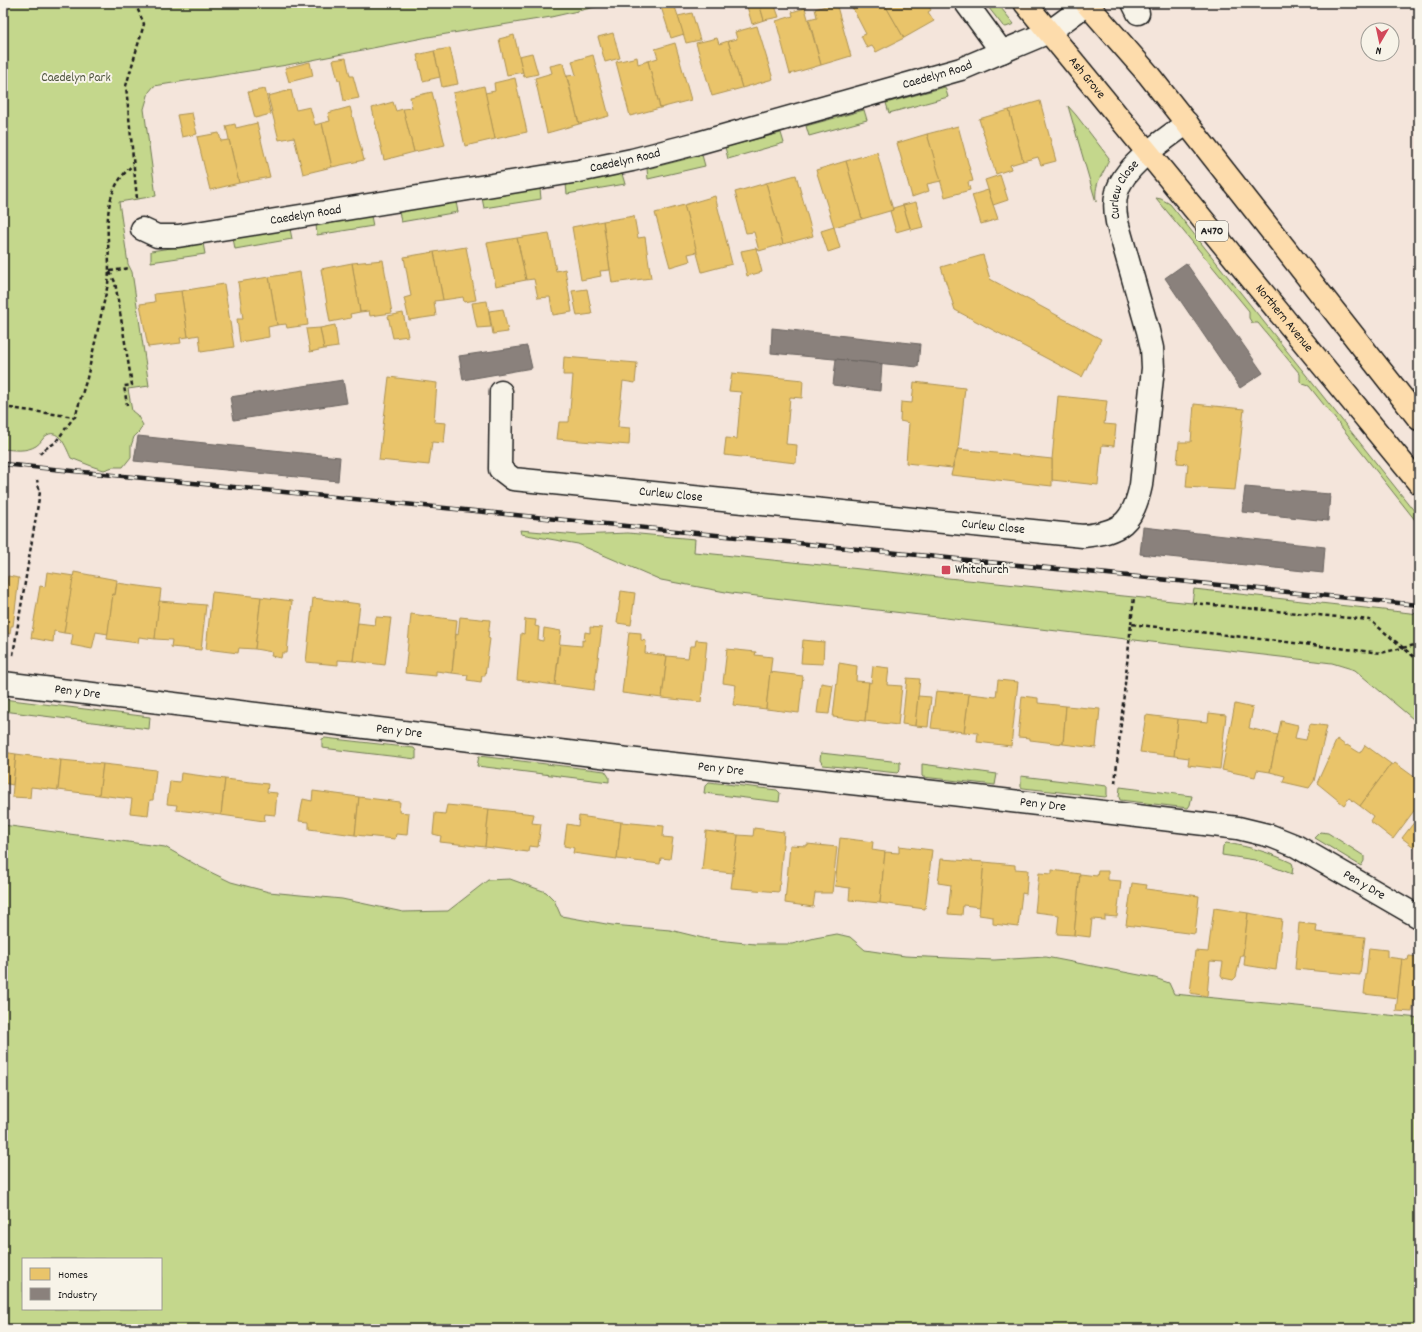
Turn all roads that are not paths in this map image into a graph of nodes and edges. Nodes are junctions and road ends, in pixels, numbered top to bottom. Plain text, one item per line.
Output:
1 (966, 3) edge
2 (1026, 3) edge
3 (1087, 3) edge
4 (1049, 32) junction
5 (1002, 52) junction
6 (1187, 123) junction
7 (1148, 153) junction
8 (142, 229) dead end
9 (501, 392) dead end
10 (1419, 419) edge
11 (1419, 483) edge
12 (3, 683) edge
13 (1419, 917) edge

1 - 5 street
2 - 4 highway, Ash Grove / A470
3 - 4 street, Caedelyn Road
3 - 6 highway
4 - 5 street, Caedelyn Road
4 - 7 highway, Ash Grove / A470
5 - 8 street, Caedelyn Road
6 - 7 street, Curlew Close
6 - 10 highway
7 - 9 street, Curlew Close
7 - 11 highway, Northern Avenue / A470
12 - 13 street, Pen y Dre

